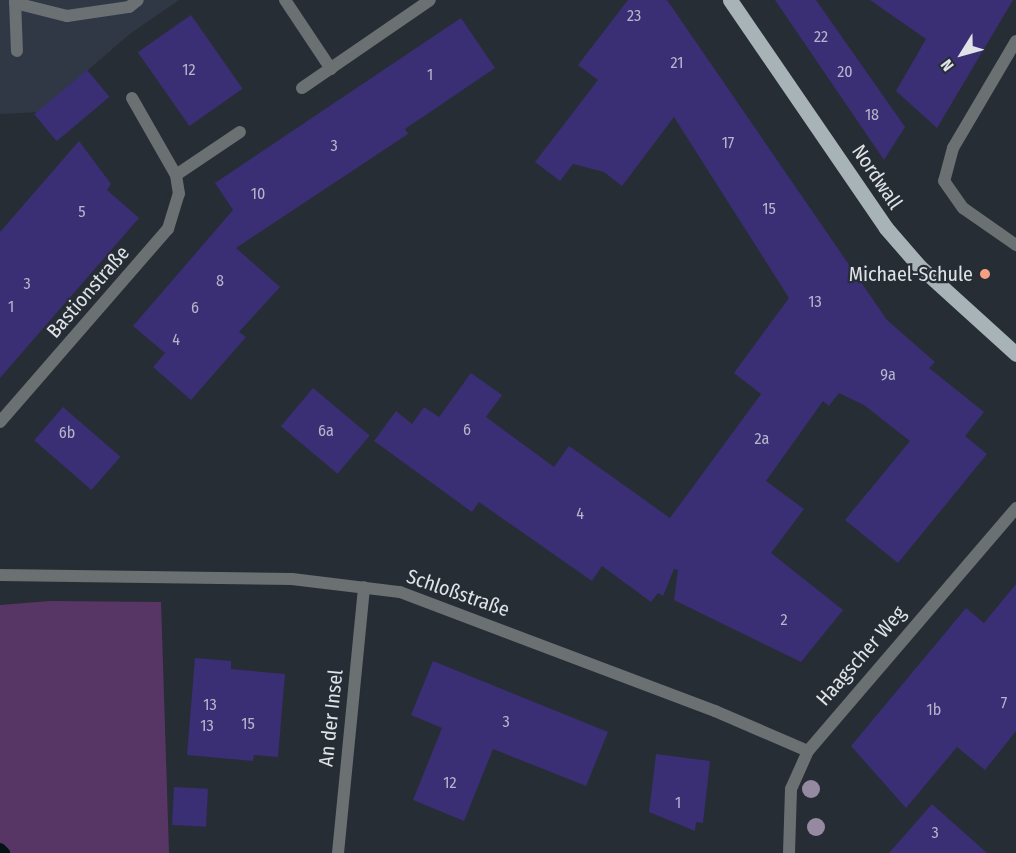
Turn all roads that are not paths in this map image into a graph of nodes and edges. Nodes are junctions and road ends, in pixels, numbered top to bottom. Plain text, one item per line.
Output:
1 (138, 0) edge
2 (285, 0) edge
3 (430, 0) edge
4 (730, 0) edge
5 (15, 2) edge
6 (1016, 41) edge
7 (17, 51) dead end
8 (331, 69) junction
9 (302, 88) dead end
10 (132, 98) dead end
11 (240, 132) dead end
12 (176, 175) junction
13 (1016, 245) edge
14 (1016, 354) edge
15 (0, 422) edge
16 (1016, 508) edge
17 (0, 575) edge
18 (364, 587) junction
19 (808, 751) junction
20 (338, 853) edge
21 (789, 853) edge

1 - 5 street
2 - 8 street
3 - 8 street
4 - 14 main road, Nordwall
5 - 7 street
6 - 13 street
8 - 9 street
10 - 12 street, Bastionstraße
11 - 12 street
12 - 15 street, Bastionstraße
16 - 19 street, Haagscher Weg
17 - 18 street, Schloßstraße
18 - 19 street, Schloßstraße
18 - 20 street, An der Insel
19 - 21 street, Haagscher Weg

